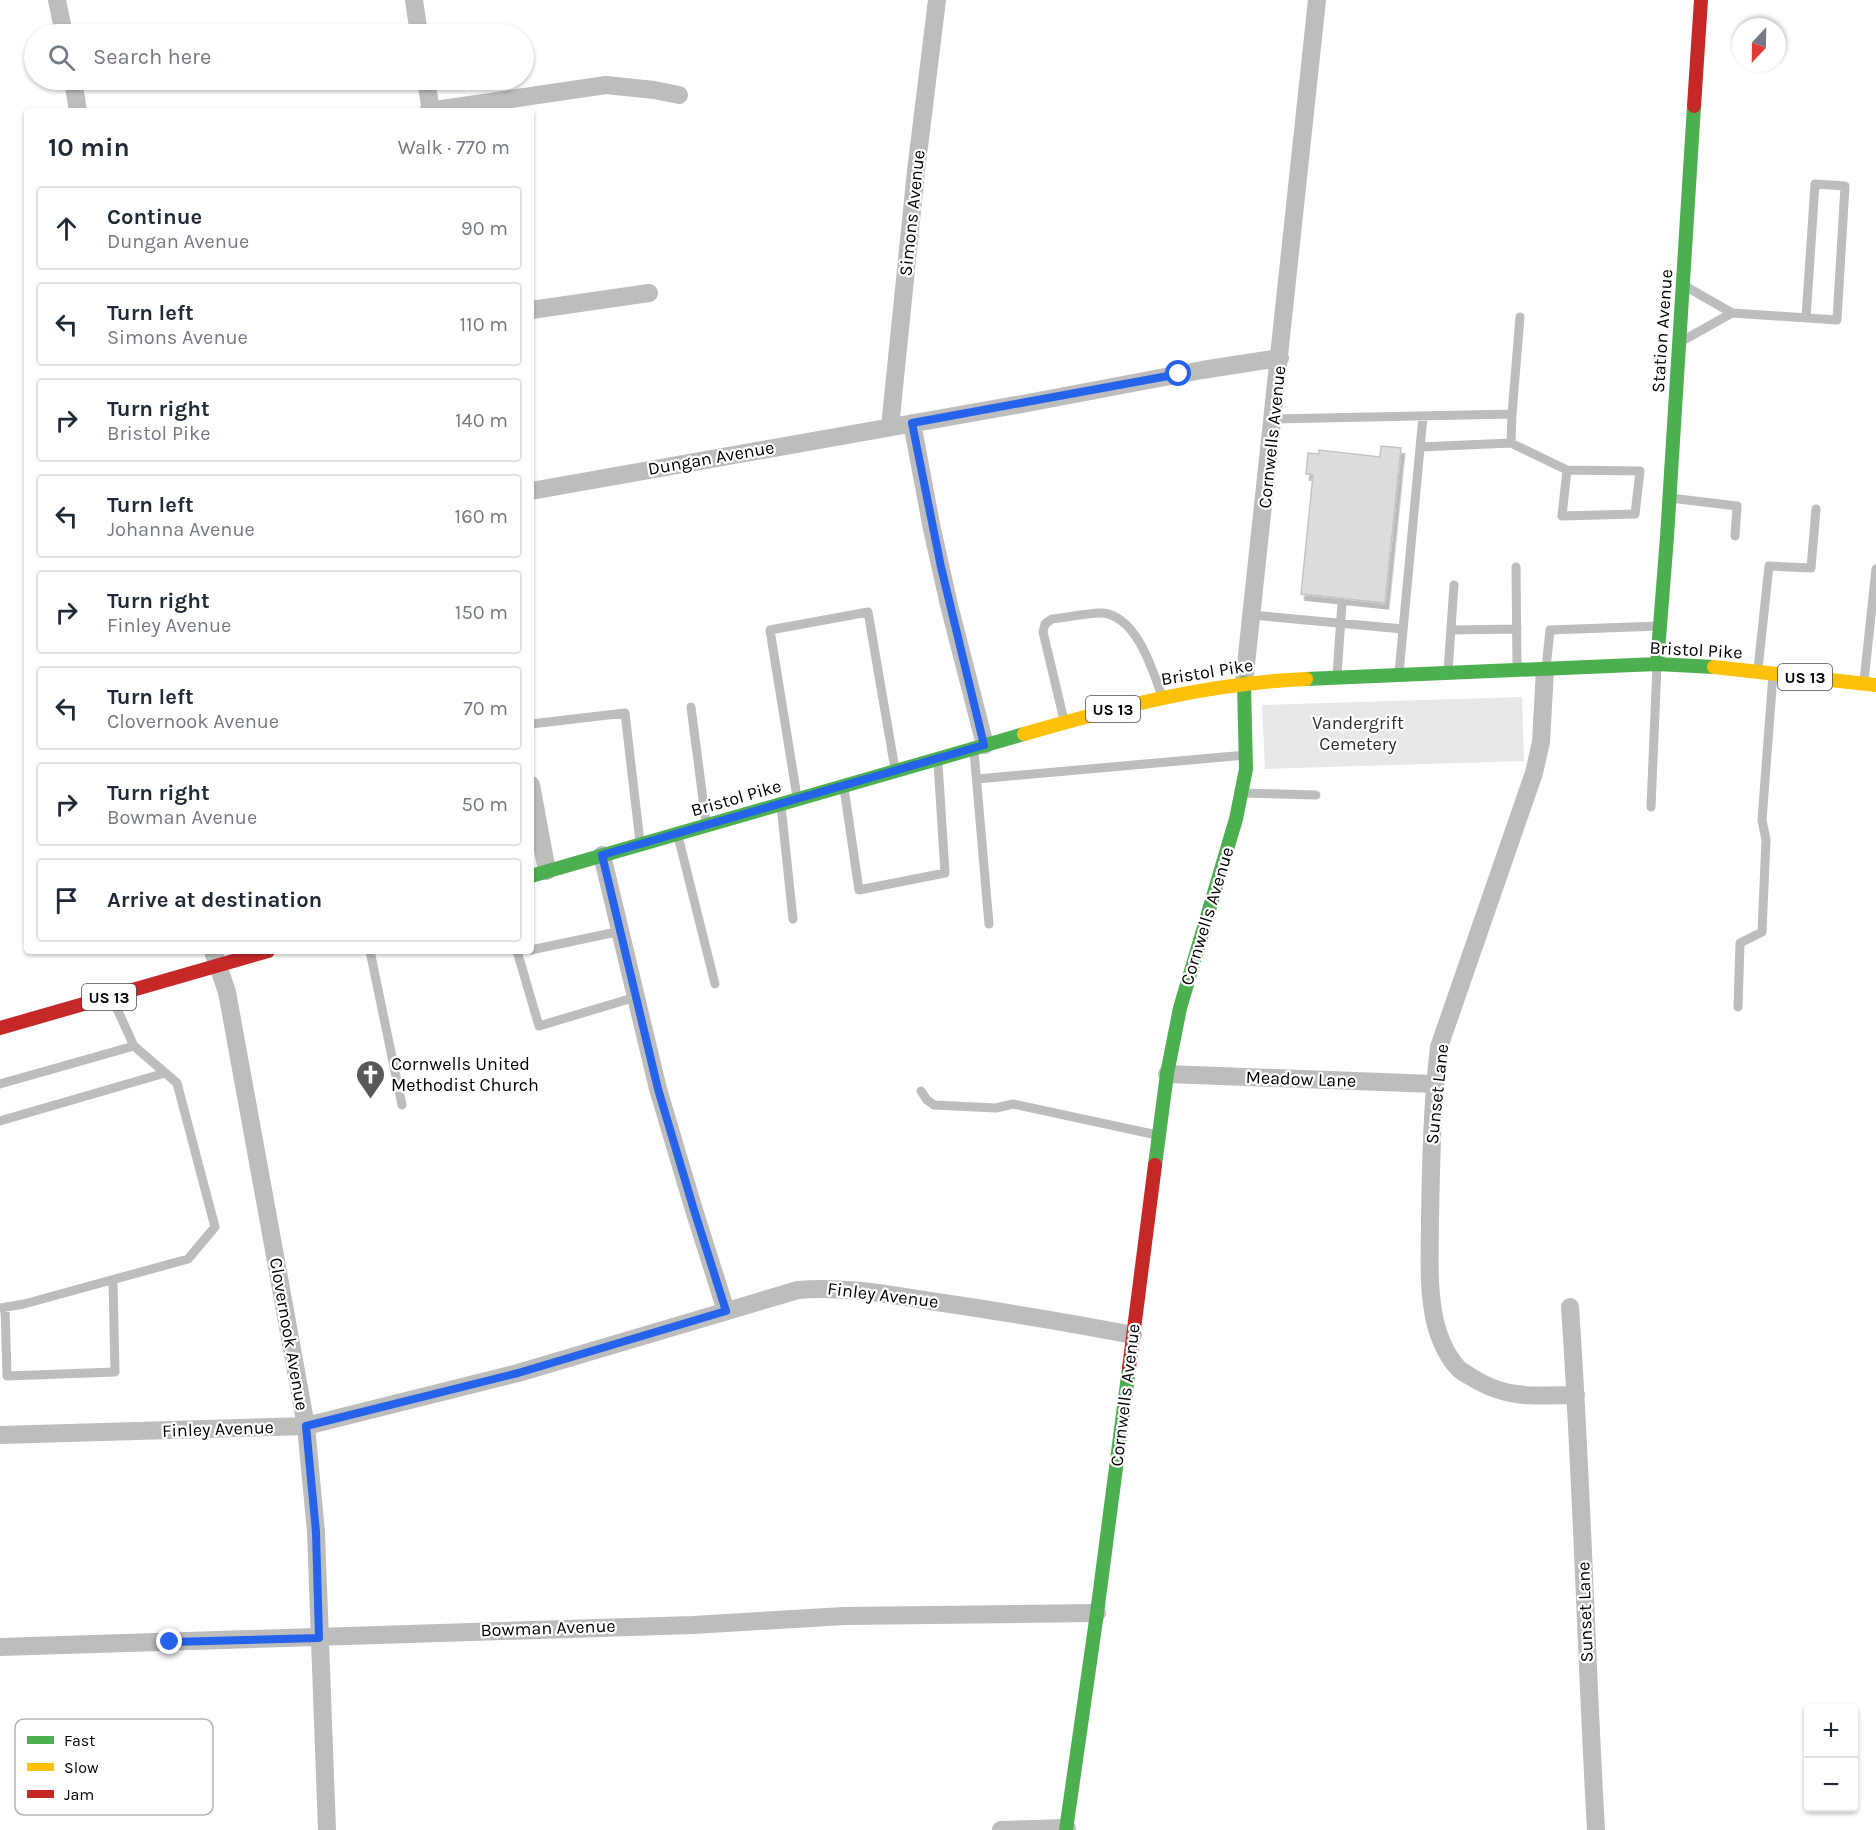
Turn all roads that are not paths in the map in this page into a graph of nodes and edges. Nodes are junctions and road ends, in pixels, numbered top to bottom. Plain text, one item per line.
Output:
1 (57, 0) edge
2 (414, 0) edge
3 (937, 0) edge
4 (1317, 0) edge
5 (1701, 0) edge
6 (62, 24) edge
7 (418, 24) edge
8 (75, 90) edge
9 (427, 90) edge
10 (679, 95) dead end
11 (78, 108) edge
12 (430, 108) edge
13 (450, 108) edge
14 (1683, 285) junction
15 (650, 293) dead end
16 (534, 310) edge
17 (1732, 313) junction
18 (1520, 317) dead end
19 (1806, 318) junction
20 (1679, 342) junction
21 (1280, 358) junction
22 (1512, 414) junction
23 (1423, 416) junction
24 (1274, 419) junction
25 (912, 423) junction
26 (890, 427) junction
27 (1511, 443) junction
28 (1420, 447) junction
29 (1567, 470) junction
30 (534, 490) edge
31 (1670, 498) junction
32 (1816, 509) dead end
33 (1736, 536) dead end
34 (1516, 567) dead end
35 (1876, 569) edge
36 (1454, 585) dead end
37 (1342, 603) dead end
38 (1252, 615) junction
39 (1341, 623) junction
40 (1660, 626) junction
41 (1403, 628) junction
42 (1517, 629) junction
43 (1451, 630) junction
44 (1657, 664) junction
45 (1517, 670) junction
46 (1545, 670) junction
47 (1758, 671) junction
48 (1448, 673) junction
49 (1773, 673) junction
50 (1398, 675) junction
51 (1336, 678) junction
52 (1244, 683) junction
53 (1870, 684) edge
54 (1163, 697) junction
55 (691, 707) dead end
56 (1064, 722) junction
57 (534, 724) edge
58 (979, 747) junction
59 (1246, 755) junction
60 (937, 759) junction
61 (895, 771) junction
62 (976, 779) junction
63 (843, 786) junction
64 (1242, 793) junction
65 (1316, 795) dead end
66 (798, 799) junction
67 (781, 804) junction
68 (1651, 807) dead end
69 (534, 818) edge
70 (706, 825) junction
71 (677, 834) junction
72 (640, 844) junction
73 (602, 855) junction
74 (539, 873) edge
75 (793, 919) dead end
76 (989, 924) dead end
77 (621, 931) junction
78 (534, 950) edge
79 (246, 954) edge
80 (371, 954) edge
81 (518, 954) edge
82 (216, 958) edge
83 (715, 984) dead end
84 (111, 996) junction
85 (636, 998) junction
86 (1738, 1007) dead end
87 (0, 1028) edge
88 (134, 1046) junction
89 (165, 1073) junction
90 (1167, 1074) junction
91 (0, 1084) edge
92 (1434, 1084) junction
93 (921, 1091) dead end
94 (402, 1105) dead end
95 (0, 1121) edge
96 (1159, 1136) junction
97 (112, 1280) junction
98 (1570, 1306) dead end
99 (2, 1307) edge
100 (726, 1311) junction
101 (1133, 1335) junction
102 (1576, 1395) junction
103 (306, 1426) junction
104 (0, 1435) edge
105 (1096, 1613) junction
106 (319, 1638) junction
107 (0, 1647) edge
108 (1066, 1829) edge
109 (327, 1830) edge
110 (1001, 1830) edge
111 (1596, 1830) edge

1 - 6 street
2 - 7 street
3 - 26 street, Simons Avenue
4 - 21 street, Cornwells Avenue
5 - 14 street, Station Avenue
8 - 11 street
9 - 12 street
10 - 13 street
14 - 17 lane
14 - 20 street, Station Avenue
15 - 16 street
17 - 19 lane
17 - 20 lane
18 - 22 lane
19 - 19 lane
20 - 31 street, Station Avenue
21 - 24 street, Cornwells Avenue
21 - 25 street
22 - 23 lane
22 - 27 lane
23 - 24 lane
23 - 28 lane
24 - 38 street, Cornwells Avenue
25 - 26 street, Dungan Avenue
25 - 58 street
26 - 30 street, Dungan Avenue
27 - 28 lane
27 - 29 lane
28 - 41 lane
29 - 29 lane
31 - 33 lane
31 - 40 street, Station Avenue
32 - 47 lane
34 - 42 lane
35 - 53 lane
36 - 43 lane
37 - 39 lane
38 - 39 lane
38 - 52 street, Cornwells Avenue
39 - 41 lane
39 - 51 lane
40 - 44 street, Station Avenue
40 - 46 lane
41 - 50 lane
42 - 43 lane
42 - 45 lane
43 - 48 lane
44 - 46 street, Bristol Pike / US 13
44 - 47 street, Bristol Pike / US 13
44 - 68 lane
45 - 46 street, Bristol Pike / US 13
45 - 48 street, Bristol Pike / US 13
46 - 92 street, Sunset Lane
47 - 49 street, Bristol Pike / US 13
48 - 50 street, Bristol Pike / US 13
49 - 53 street, Bristol Pike / US 13
49 - 86 lane
50 - 51 street, Bristol Pike / US 13
51 - 52 street, Bristol Pike / US 13
52 - 54 street, Bristol Pike / US 13
52 - 59 street, Cornwells Avenue
54 - 56 street, Bristol Pike / US 13
54 - 56 lane
55 - 70 lane
56 - 58 street, Bristol Pike / US 13
57 - 72 lane
58 - 60 street, Bristol Pike / US 13
58 - 62 lane
59 - 62 lane
59 - 64 street, Cornwells Avenue
60 - 61 street, Bristol Pike / US 13
60 - 63 lane
61 - 63 street, Bristol Pike / US 13
61 - 66 lane
62 - 76 lane
63 - 66 street, Bristol Pike / US 13
64 - 65 lane
64 - 90 street, Cornwells Avenue
66 - 67 street, Bristol Pike / US 13
67 - 70 street, Bristol Pike / US 13
67 - 75 lane
69 - 74 street
70 - 71 street, Bristol Pike / US 13
71 - 72 street, Bristol Pike / US 13
71 - 83 lane
72 - 73 street, Bristol Pike / US 13
73 - 74 street, Bristol Pike / US 13
73 - 77 street
77 - 78 lane
77 - 85 street
79 - 82 street, US 13
80 - 94 lane
81 - 85 lane
82 - 84 street, US 13
82 - 103 street, Clovernook Avenue
84 - 87 street, US 13
84 - 88 lane
85 - 100 street
88 - 89 lane
88 - 91 lane
89 - 95 lane
89 - 97 lane
90 - 92 street, Meadow Lane
90 - 96 street, Cornwells Avenue
92 - 102 street, Sunset Lane
93 - 96 lane
96 - 101 street, Cornwells Avenue
97 - 99 lane
97 - 99 lane
98 - 102 street, Sunset Lane
100 - 101 street, Finley Avenue
100 - 103 street, Finley Avenue
101 - 105 street, Cornwells Avenue
102 - 111 street, Sunset Lane
103 - 104 street, Finley Avenue
103 - 106 street, Clovernook Avenue
105 - 106 street, Bowman Avenue
105 - 108 street, Cornwells Avenue
106 - 107 street, Bowman Avenue
106 - 109 street, Clovernook Avenue
108 - 110 street

